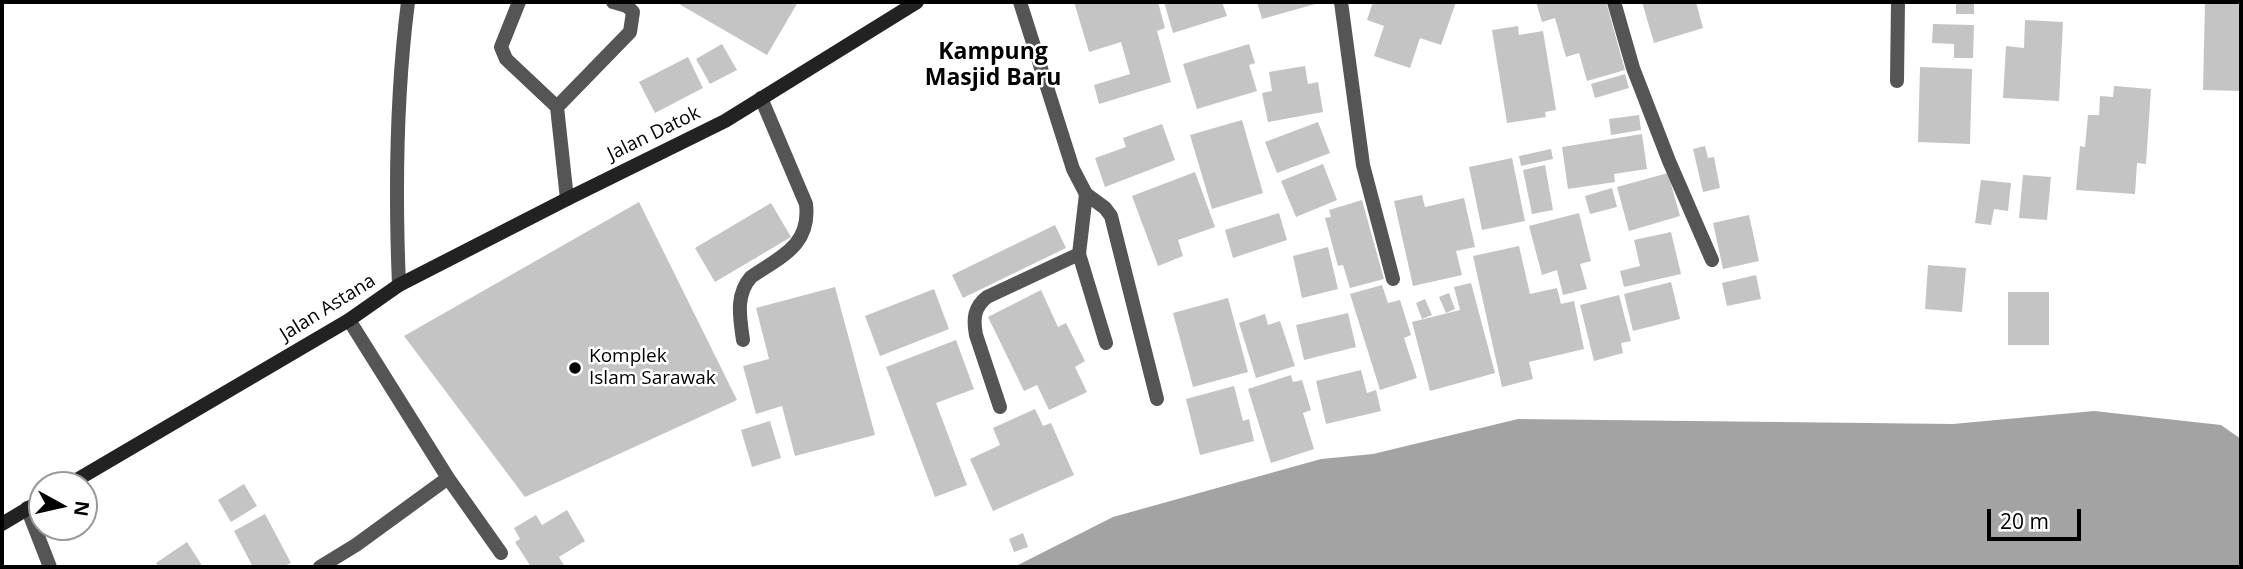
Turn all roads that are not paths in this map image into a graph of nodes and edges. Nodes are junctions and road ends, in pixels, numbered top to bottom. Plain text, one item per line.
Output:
1 (408, 2) edge
2 (519, 2) edge
3 (613, 2) edge
4 (917, 2) edge
5 (1020, 2) edge
6 (1341, 2) edge
7 (1614, 2) edge
8 (1898, 2) edge
9 (1897, 81) dead end
10 (761, 99) junction
11 (557, 107) junction
12 (1086, 194) junction
13 (567, 199) junction
14 (1079, 254) junction
15 (1712, 260) dead end
16 (1393, 279) dead end
17 (399, 285) junction
18 (349, 320) junction
19 (743, 340) dead end
20 (1106, 343) dead end
21 (1157, 399) dead end
22 (1000, 407) dead end
23 (92, 471) edge
24 (448, 478) junction
25 (27, 508) joint
26 (2, 524) edge
27 (502, 553) dead end
28 (50, 567) edge
29 (320, 567) edge

1 - 17 street, Jalan Astana
2 - 11 street
3 - 11 street
4 - 10 main road, Jalan Datok
5 - 12 street
6 - 16 street
7 - 15 street
8 - 9 street
10 - 13 main road, Jalan Datok
10 - 19 street
11 - 13 street
12 - 14 street
12 - 21 street
13 - 17 main road, Jalan Datok
14 - 20 street
14 - 22 street
17 - 18 main road, Jalan Astana
18 - 23 main road, Jalan Astana
18 - 24 street
24 - 27 street
24 - 29 street
25 - 26 main road
25 - 28 street

